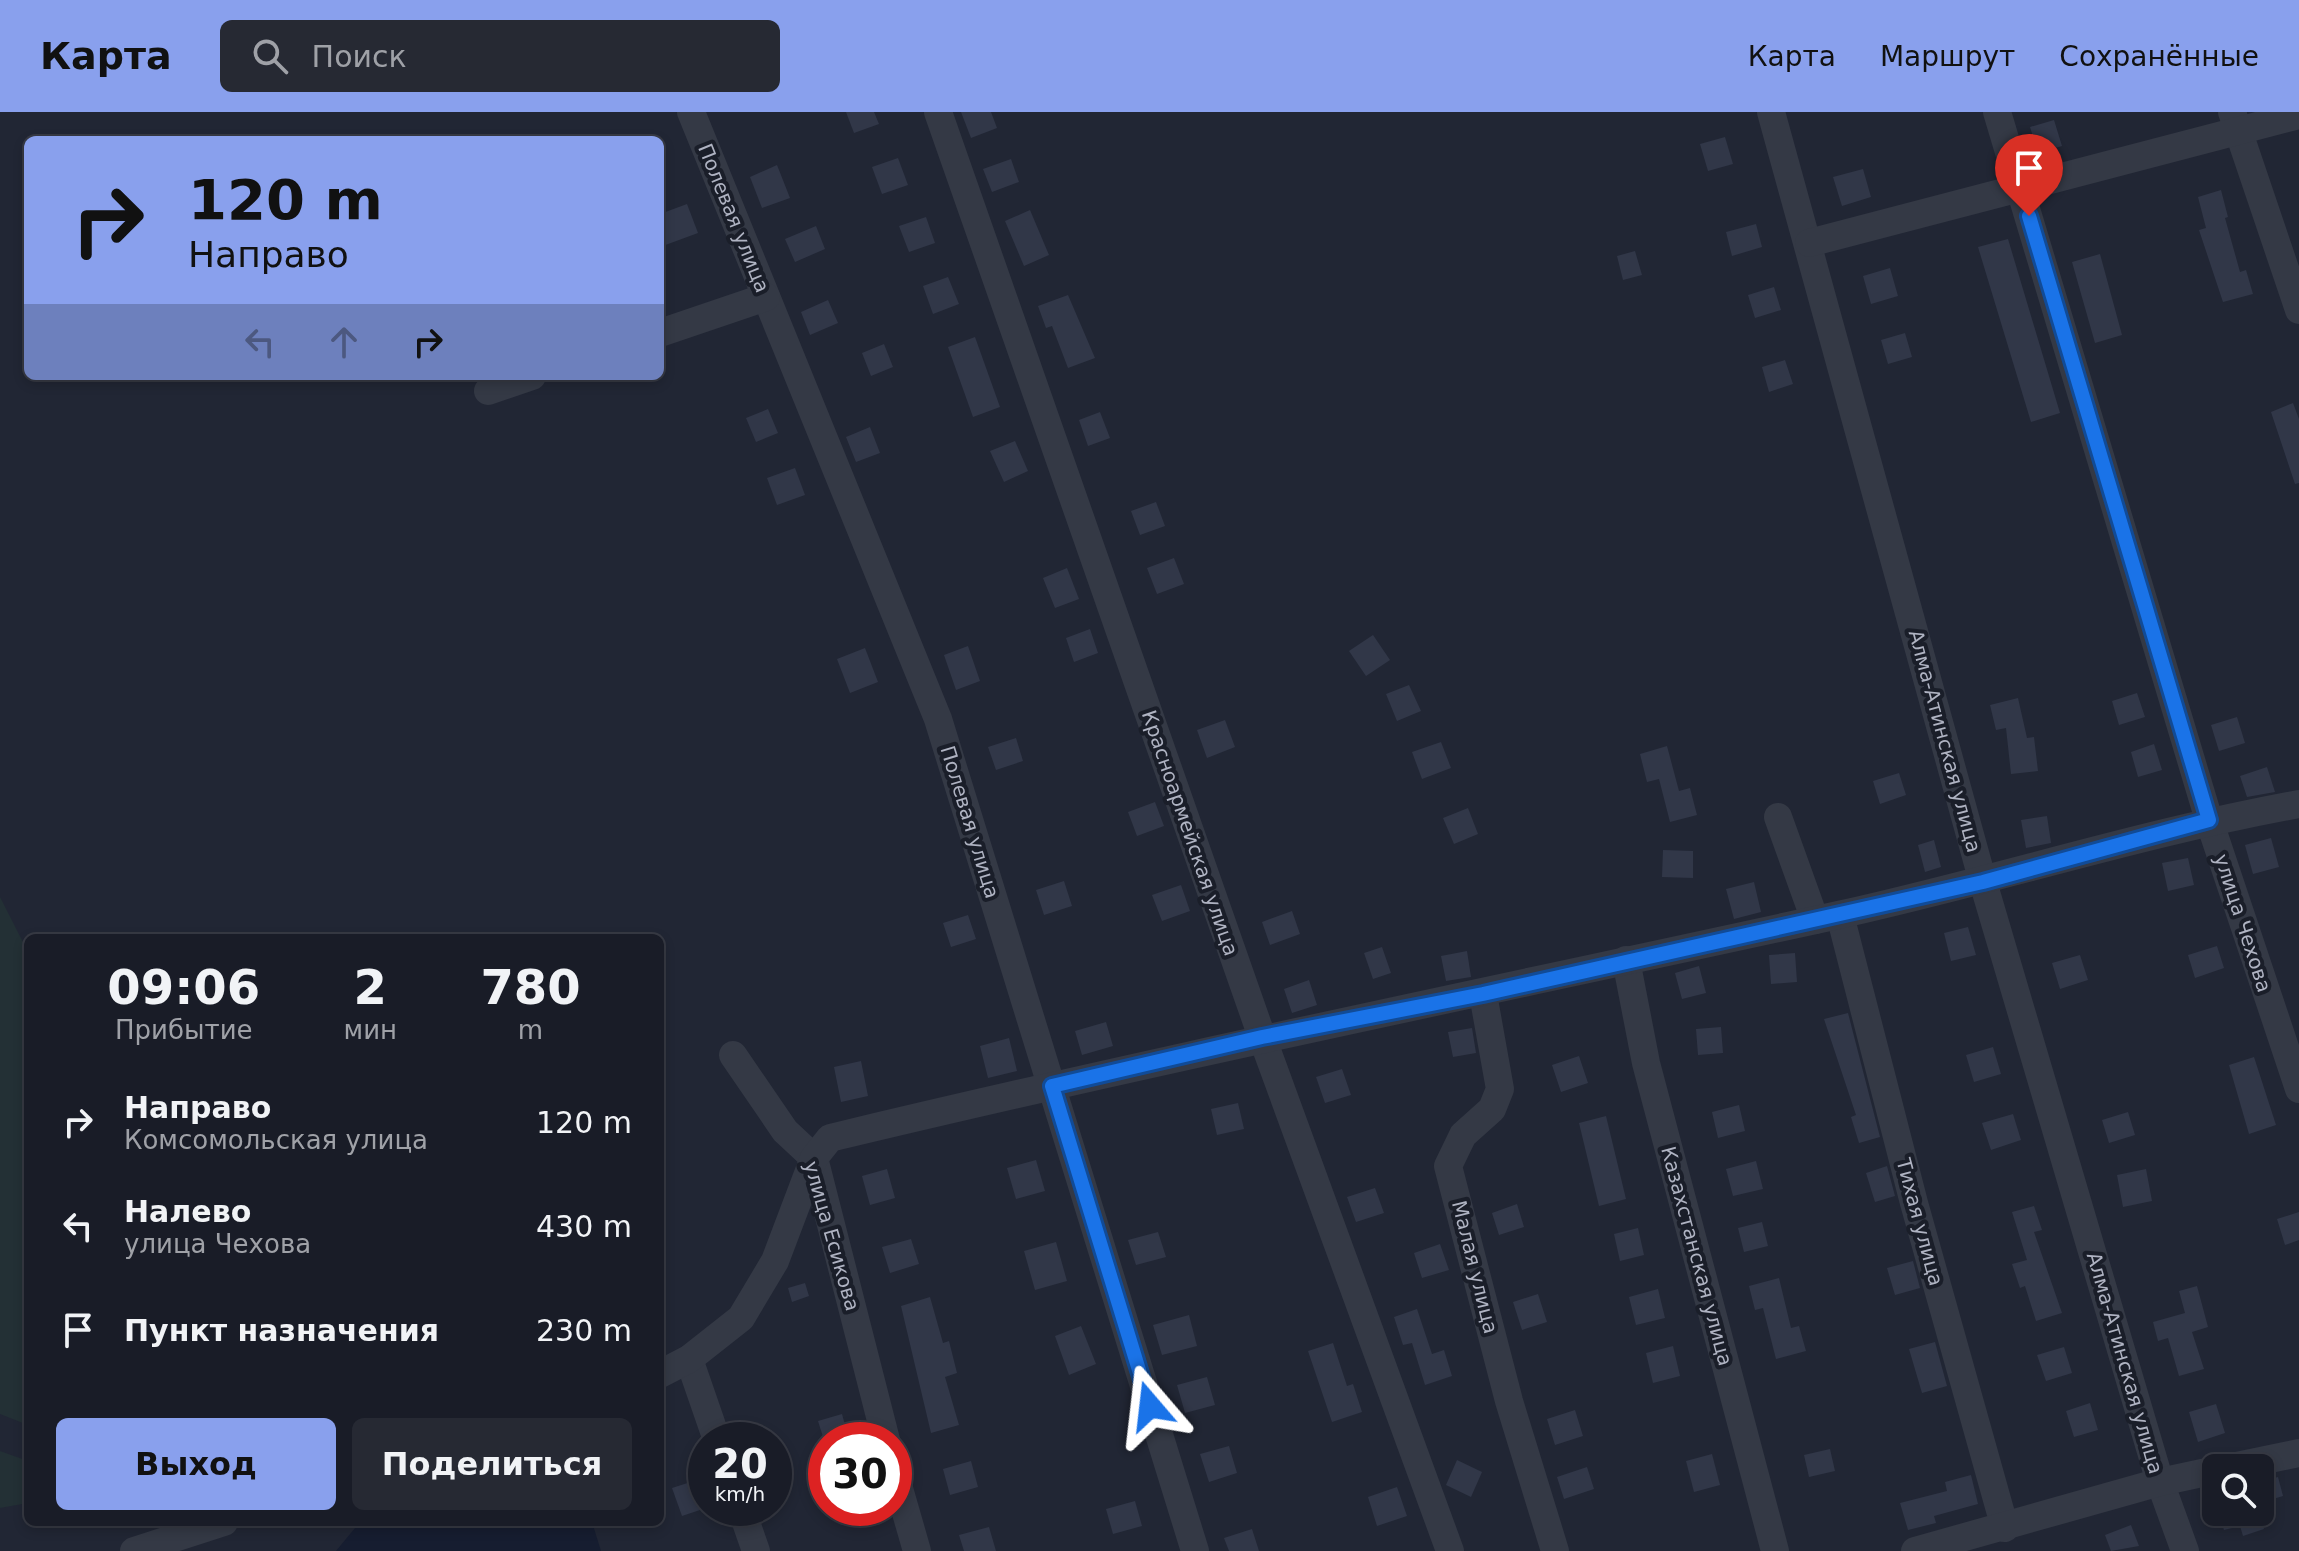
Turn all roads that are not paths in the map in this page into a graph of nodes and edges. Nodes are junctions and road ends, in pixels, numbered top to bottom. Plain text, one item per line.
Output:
1 (691, 112) edge
2 (938, 112) edge
3 (1771, 112) edge
4 (1997, 112) edge
5 (2299, 115) edge
6 (2235, 122) edge
7 (2020, 185) junction
8 (1809, 243) junction
9 (766, 297) junction
10 (2299, 310) edge
11 (664, 332) edge
12 (520, 380) edge
13 (488, 391) dead end
14 (2299, 804) edge
15 (1778, 817) dead end
16 (2209, 820) junction
17 (1983, 882) junction
18 (1828, 917) junction
19 (1626, 960) junction
20 (1483, 994) junction
21 (1262, 1037) junction
22 (733, 1055) dead end
23 (1052, 1086) junction
24 (2299, 1089) edge
25 (814, 1158) junction
26 (689, 1359) junction
27 (664, 1372) edge
28 (711, 1422) edge
29 (881, 1422) edge
30 (2299, 1453) edge
31 (2274, 1458) edge
32 (2202, 1473) edge
33 (2160, 1482) junction
34 (212, 1526) edge
35 (747, 1526) edge
36 (910, 1526) edge
37 (2005, 1528) junction
38 (1974, 1544) edge
39 (134, 1551) edge
40 (756, 1551) edge
41 (917, 1551) edge
42 (1195, 1551) edge
43 (1450, 1551) edge
44 (1555, 1551) edge
45 (1775, 1551) edge
46 (1915, 1551) edge
47 (2185, 1551) edge

1 - 9 street, Полевая улица
2 - 21 street, Красноармейская улица
3 - 8 street, Алма-Атинская улица
4 - 7 street, улица Чехова
5 - 6 street
6 - 7 street
6 - 10 street
7 - 8 street
7 - 16 street, улица Чехова
8 - 17 street, Алма-Атинская улица
9 - 11 street
9 - 23 street, Полевая улица
12 - 13 street
14 - 16 street
15 - 18 street, Тихая улица
16 - 17 street
16 - 24 street, улица Чехова
17 - 18 street
17 - 33 street, Алма-Атинская улица
18 - 19 street
18 - 37 street, Тихая улица
19 - 20 street
19 - 45 street, Казахстанская улица
20 - 21 street
20 - 44 street, Малая улица
21 - 23 street
21 - 43 street, Красноармейская улица
22 - 25 street, улица Есикова
23 - 25 street
23 - 42 street, Полевая улица
25 - 26 street
25 - 29 street, улица Есикова
26 - 27 street
26 - 28 street
30 - 31 street
32 - 33 street
33 - 37 street
33 - 47 street, Алма-Атинская улица
34 - 39 street
35 - 40 street
36 - 41 street
37 - 38 street
38 - 46 street

